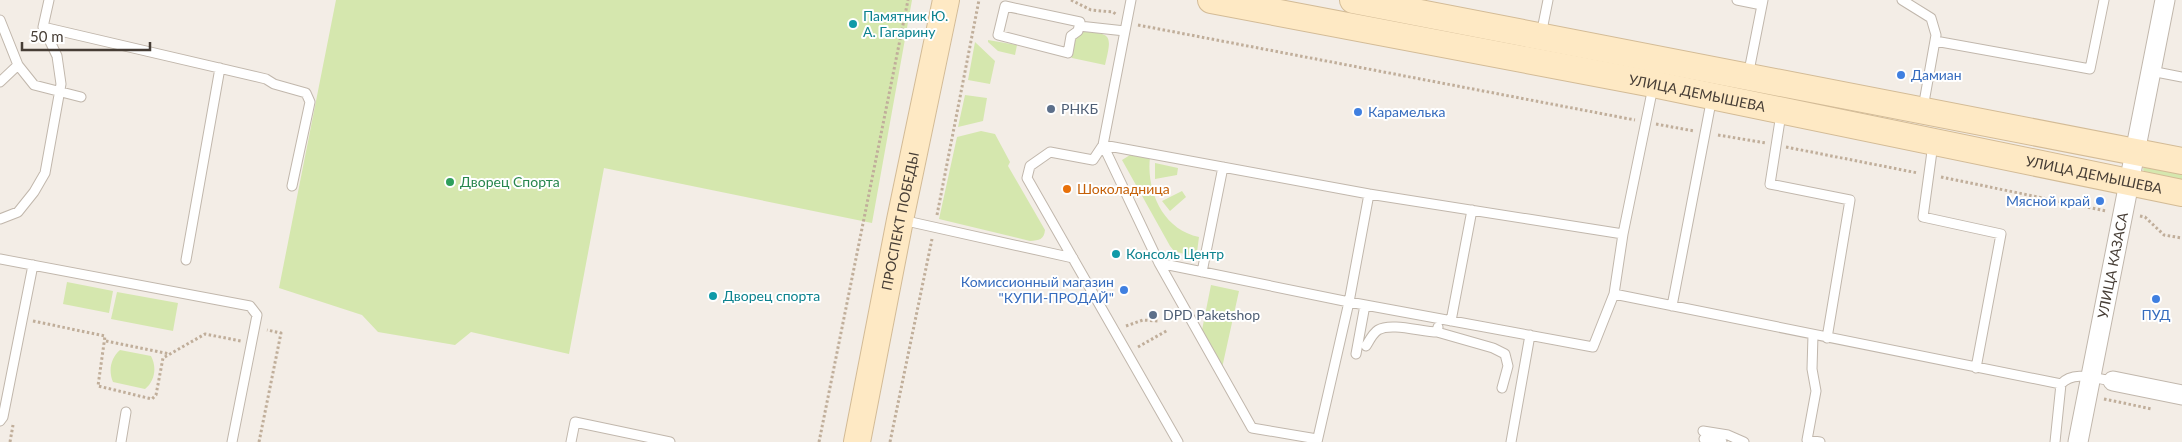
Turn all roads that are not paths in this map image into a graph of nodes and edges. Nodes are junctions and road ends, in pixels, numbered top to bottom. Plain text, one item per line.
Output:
1 (49, 0) edge
2 (946, 0) edge
3 (1131, 0) edge
4 (1212, 0) edge
5 (1353, 0) edge
6 (1548, 0) edge
7 (1737, 0) edge
8 (1902, 0) edge
9 (2104, 0) edge
10 (2166, 0) edge
11 (1763, 2) edge
12 (0, 20) edge
13 (1079, 26) junction
14 (43, 27) junction
15 (1126, 27) junction
16 (1540, 37) junction
17 (1935, 41) junction
18 (18, 65) junction
19 (220, 68) junction
20 (2151, 71) junction
21 (1748, 77) junction
22 (2182, 77) edge
23 (0, 82) edge
24 (1653, 84) junction
25 (60, 93) junction
26 (81, 96) dead end
27 (1712, 96) junction
28 (1782, 111) junction
29 (1923, 111) junction
30 (1934, 143) junction
31 (1103, 145) junction
32 (2135, 152) junction
33 (2182, 161) edge
34 (1223, 167) junction
35 (2129, 184) junction
36 (292, 186) dead end
37 (2182, 193) edge
38 (1369, 194) junction
39 (1472, 210) junction
40 (0, 219) edge
41 (900, 220) junction
42 (1623, 234) junction
43 (1073, 258) junction
44 (0, 259) edge
45 (186, 260) dead end
46 (1159, 263) junction
47 (33, 266) junction
48 (1202, 272) junction
49 (1614, 294) junction
50 (1349, 302) junction
51 (1365, 305) junction
52 (1672, 306) junction
53 (1439, 319) junction
54 (1450, 321) junction
55 (1438, 332) junction
56 (1530, 335) junction
57 (1814, 336) junction
58 (1827, 338) junction
59 (1366, 346) dead end
60 (1356, 354) dead end
61 (1976, 368) junction
62 (2113, 381) joint
63 (2061, 384) junction
64 (2088, 387) junction
65 (1502, 388) dead end
66 (2182, 395) edge
67 (126, 412) dead end
68 (0, 421) edge
69 (1317, 441) edge
70 (121, 442) edge
71 (232, 442) edge
72 (571, 442) edge
73 (670, 442) edge
74 (857, 442) edge
75 (1178, 442) edge
76 (1511, 442) edge
77 (1722, 442) edge
78 (1744, 442) edge
79 (1820, 442) edge
80 (2055, 442) edge
81 (2078, 442) edge

1 - 14 lane
2 - 41 street, ПРОСПЕКТ ПОБЕДЫ
3 - 15 lane
4 - 24 street, УЛИЦА ДЕМЫШЕВА
5 - 16 street, УЛИЦА ДЕМЫШЕВА
6 - 16 lane
7 - 11 lane
8 - 17 lane
9 - 17 lane
10 - 20 street, УЛИЦА КАЗАСА
11 - 21 lane
12 - 18 lane
13 - 13 lane
13 - 15 lane
14 - 19 lane
14 - 25 lane
15 - 31 lane
16 - 21 street, УЛИЦА ДЕМЫШЕВА
17 - 29 lane
18 - 23 lane
18 - 25 lane
19 - 36 lane
19 - 45 lane
20 - 22 lane
20 - 32 street, УЛИЦА КАЗАСА
21 - 29 street, УЛИЦА ДЕМЫШЕВА
24 - 27 street, УЛИЦА ДЕМЫШЕВА
24 - 42 lane
25 - 26 lane
25 - 40 lane
27 - 28 street, УЛИЦА ДЕМЫШЕВА
27 - 52 lane
28 - 30 street, УЛИЦА ДЕМЫШЕВА
28 - 58 lane
29 - 32 street, УЛИЦА ДЕМЫШЕВА
30 - 35 street, УЛИЦА ДЕМЫШЕВА
30 - 61 lane
31 - 34 lane
31 - 43 lane
31 - 46 lane
32 - 33 street, УЛИЦА ДЕМЫШЕВА
32 - 35 street, УЛИЦА КАЗАСА
34 - 38 lane
34 - 48 lane
35 - 37 street, УЛИЦА ДЕМЫШЕВА
35 - 64 street, УЛИЦА КАЗАСА
38 - 39 lane
38 - 50 lane
39 - 42 lane
39 - 54 lane
41 - 43 lane
41 - 74 street, ПРОСПЕКТ ПОБЕДЫ
42 - 49 lane
43 - 75 lane
44 - 47 lane
46 - 48 lane
46 - 69 lane
47 - 68 lane
47 - 71 lane
48 - 50 lane
49 - 52 lane
49 - 56 lane
50 - 51 lane
50 - 69 lane
51 - 53 lane
51 - 60 lane
52 - 57 lane
53 - 54 lane
53 - 55 lane
54 - 56 lane
55 - 59 lane
55 - 65 lane
56 - 76 lane
57 - 58 lane
57 - 79 lane
58 - 61 lane
61 - 63 lane
62 - 64 lane
62 - 66 street
63 - 64 lane
63 - 80 lane
64 - 81 street, УЛИЦА КАЗАСА
67 - 70 lane
72 - 73 lane
77 - 78 lane

